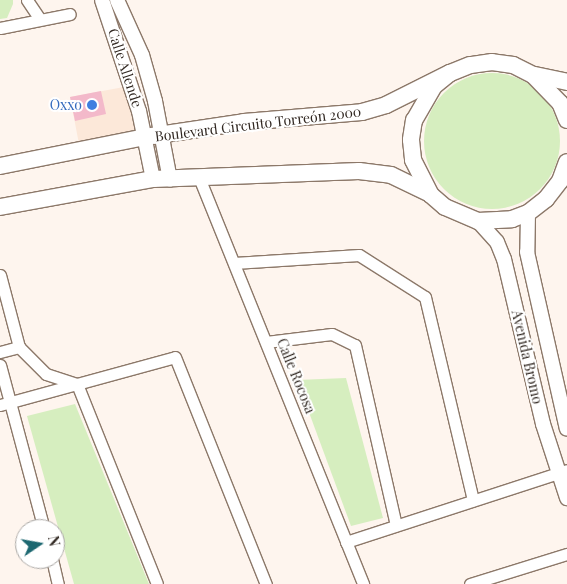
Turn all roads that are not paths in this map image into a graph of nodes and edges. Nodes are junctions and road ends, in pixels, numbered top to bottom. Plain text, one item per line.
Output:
1 (27, 0) edge
2 (102, 0) edge
3 (117, 0) edge
4 (70, 14) dead end
5 (40, 20) junction
6 (0, 28) edge
7 (450, 73) junction
8 (533, 75) junction
9 (567, 82) edge
10 (567, 120) edge
11 (162, 135) junction
12 (145, 137) junction
13 (567, 162) edge
14 (0, 166) edge
15 (153, 179) junction
16 (170, 180) junction
17 (200, 180) junction
18 (432, 195) junction
19 (0, 207) edge
20 (528, 212) junction
21 (478, 221) junction
22 (234, 263) junction
23 (0, 275) edge
24 (266, 342) junction
25 (19, 347) junction
26 (0, 352) edge
27 (0, 365) edge
28 (77, 384) junction
29 (5, 403) edge
30 (567, 429) edge
31 (562, 472) edge
32 (567, 498) edge
33 (473, 500) junction
34 (41, 519) edge
35 (396, 525) junction
36 (346, 542) junction
37 (567, 554) edge
38 (54, 569) edge
39 (58, 584) edge
40 (157, 584) edge
41 (266, 584) edge
42 (363, 584) edge
43 (470, 584) edge

1 - 5 street
2 - 12 street, Calle Allende
3 - 11 street, Calle Allende
4 - 5 street
5 - 6 street
7 - 8 main road
7 - 11 main road, Boulevard Circuito Torreón 2000
7 - 18 main road
8 - 9 main road
8 - 10 main road
11 - 12 main road, Boulevard Circuito Torreón 2000
11 - 16 street, Calle Allende
12 - 14 main road, Boulevard Circuito Torreón 2000
12 - 15 street, Calle Allende
13 - 20 main road
15 - 16 main road
15 - 19 main road
16 - 17 main road
17 - 18 main road
17 - 22 street, Calle Rocosa
18 - 21 main road
20 - 21 main road
20 - 30 street, Avenida Bromo
21 - 31 street, Avenida Bromo
22 - 24 street, Calle Rocosa
22 - 33 street
23 - 25 street
24 - 35 street
24 - 36 street, Calle Rocosa
25 - 26 street
25 - 28 street
27 - 29 street
28 - 29 street
28 - 40 street
28 - 41 street
29 - 34 street
31 - 32 street, Avenida Bromo
31 - 33 street
33 - 35 street
35 - 36 street
36 - 42 street, Calle Rocosa
37 - 43 street
38 - 39 street

